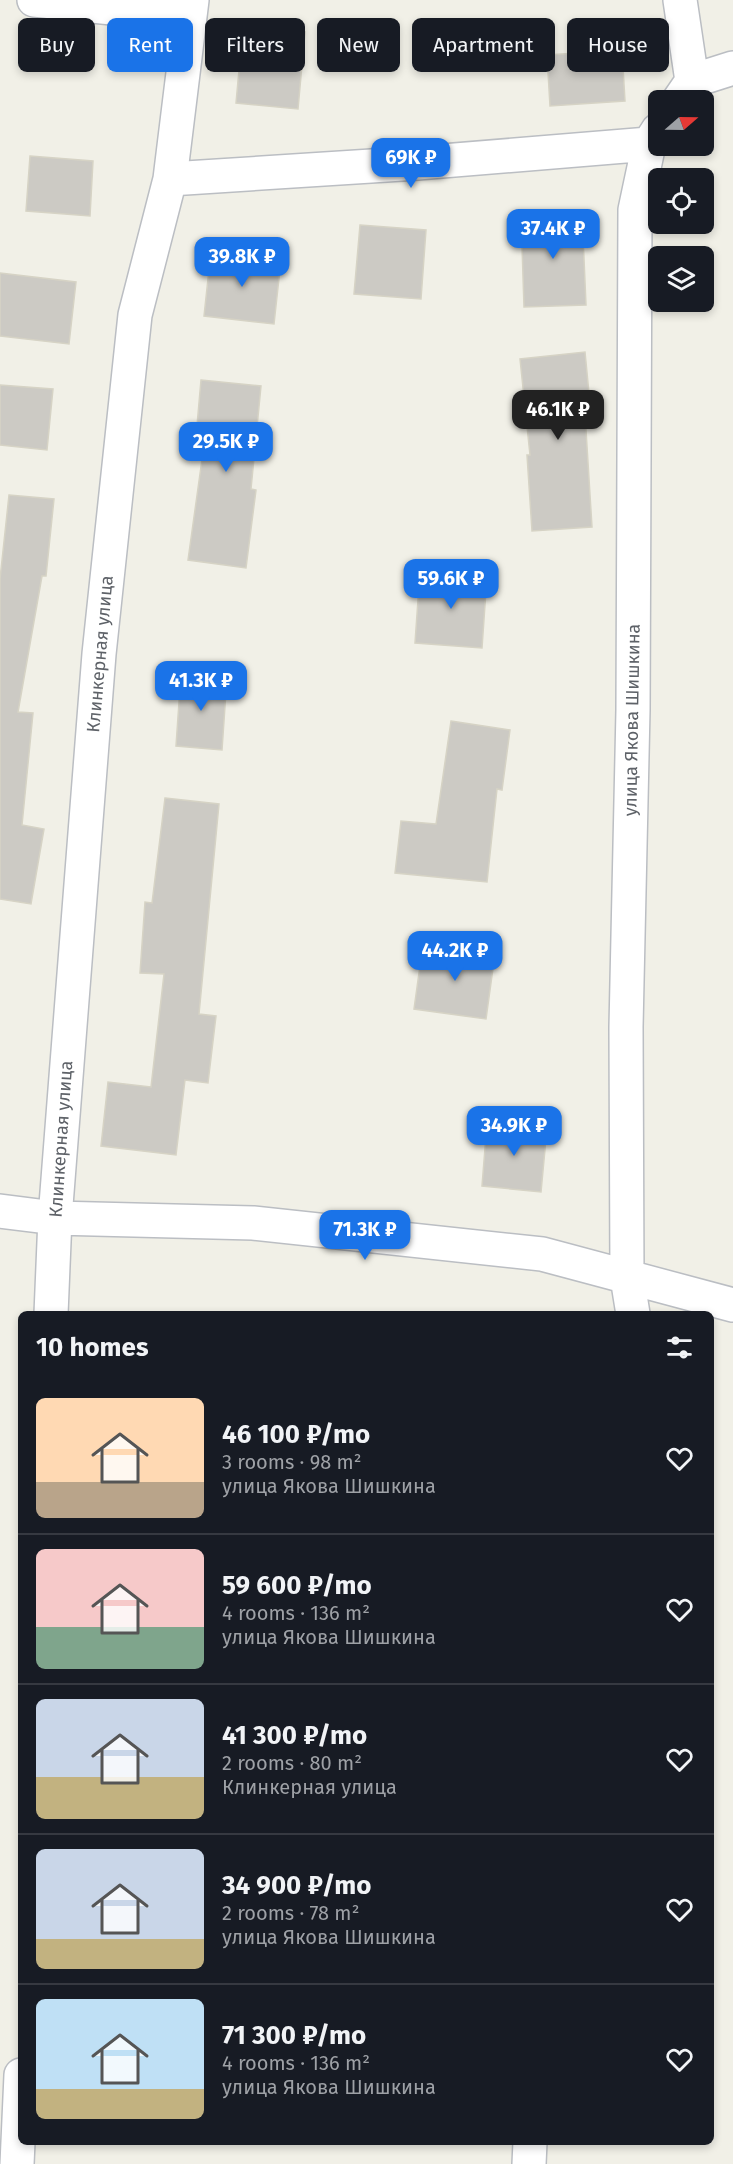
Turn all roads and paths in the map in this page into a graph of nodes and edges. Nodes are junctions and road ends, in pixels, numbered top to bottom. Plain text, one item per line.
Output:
1 (34, 0) edge
2 (680, 0) edge
3 (191, 8) edge
4 (733, 68) edge
5 (686, 90) edge
6 (688, 90) edge
7 (648, 138) edge
8 (649, 156) edge
9 (170, 179) junction
10 (0, 1211) edge
11 (55, 1218) junction
12 (627, 1277) junction
13 (733, 1305) edge
14 (51, 1311) edge
15 (633, 1311) edge
16 (18, 2142) edge
17 (530, 2145) edge
18 (17, 2164) edge
19 (529, 2164) edge

1 - 3 street
2 - 5 street
3 - 9 street, Клинкерная улица
4 - 6 street
7 - 9 street
8 - 12 street, улица Якова Шишкина
9 - 11 street, Клинкерная улица
10 - 11 street
11 - 12 street
11 - 14 street, Клинкерная улица
12 - 13 street
12 - 15 street, улица Якова Шишкина
16 - 18 street
17 - 19 street

